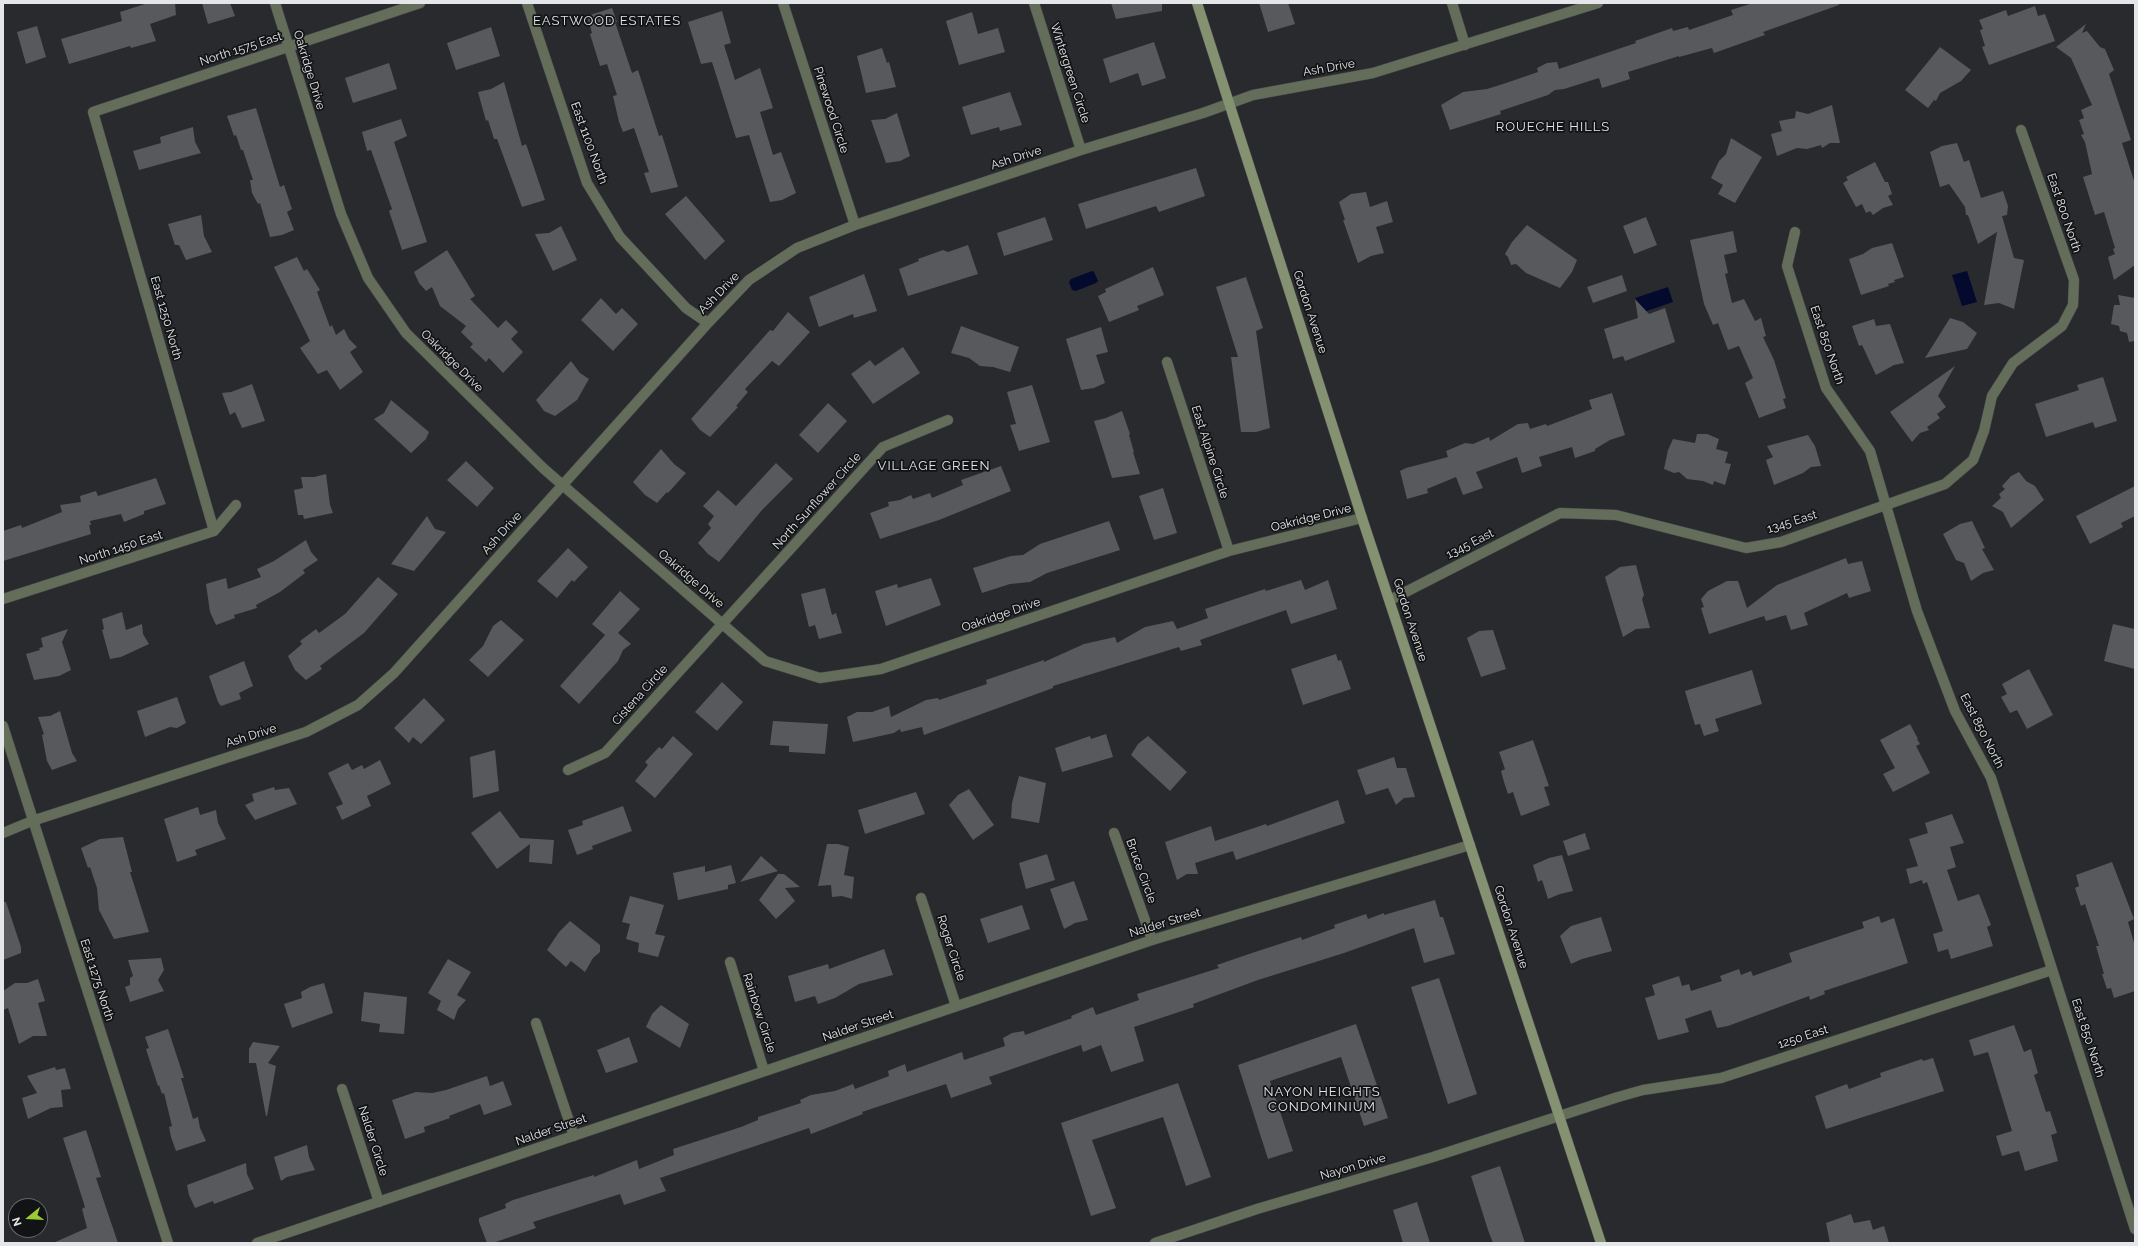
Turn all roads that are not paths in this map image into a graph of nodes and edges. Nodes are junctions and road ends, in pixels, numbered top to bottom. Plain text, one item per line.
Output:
1 (275, 3) edge
2 (420, 3) edge
3 (527, 3) edge
4 (783, 3) edge
5 (1034, 3) edge
6 (1197, 3) edge
7 (1452, 3) edge
8 (1598, 3) edge
9 (1465, 46) junction
10 (289, 47) junction
11 (1229, 104) junction
12 (93, 112) joint
13 (2021, 130) dead end
14 (1081, 150) junction
15 (855, 225) junction
16 (1795, 232) dead end
17 (2073, 305) joint
18 (708, 323) junction
19 (1168, 362) dead end
20 (948, 420) dead end
21 (563, 485) junction
22 (1886, 504) junction
23 (236, 505) dead end
24 (1362, 518) junction
25 (214, 531) junction
26 (1229, 551) junction
27 (3, 599) edge
28 (1390, 600) junction
29 (723, 623) junction
30 (3, 726) edge
31 (568, 770) dead end
32 (32, 821) junction
33 (3, 833) edge
34 (1114, 833) dead end
35 (1470, 846) junction
36 (921, 898) dead end
37 (1152, 940) junction
38 (730, 962) dead end
39 (2052, 970) junction
40 (956, 1006) junction
41 (536, 1023) dead end
42 (764, 1071) junction
43 (342, 1089) dead end
44 (1560, 1117) junction
45 (574, 1136) junction
46 (379, 1202) junction
47 (2135, 1228) edge
48 (168, 1243) edge
49 (257, 1243) edge
50 (1155, 1243) edge
51 (1601, 1243) edge

1 - 10 street, Oakridge Drive
2 - 10 street, North 1575 East
3 - 18 street, East 1100 North
4 - 15 street, Pinewood Circle
5 - 14 street, Wintergreen Circle
6 - 11 main road, Gordon Avenue
7 - 9 street
8 - 9 street, Ash Drive
9 - 11 street, Ash Drive
10 - 12 street, North 1575 East
10 - 21 street, Oakridge Drive
11 - 14 street, Ash Drive
11 - 24 main road, Gordon Avenue
12 - 25 street, East 1250 North
13 - 17 street, East 800 North
14 - 15 street, Ash Drive
15 - 18 street, Ash Drive
16 - 22 street, East 850 North
17 - 22 street, 1345 East
18 - 21 street, Ash Drive
19 - 26 street, East Alpine Circle
20 - 29 street, North Sunflower Circle
21 - 29 street, Oakridge Drive
21 - 32 street, Ash Drive
22 - 28 street, 1345 East
22 - 39 street, East 850 North
23 - 25 street
24 - 26 street, Oakridge Drive
24 - 28 main road, Gordon Avenue
25 - 27 street, North 1450 East
26 - 29 street, Oakridge Drive
28 - 35 main road, Gordon Avenue
29 - 31 street, Cistena Circle
30 - 32 street, East 1275 North
32 - 33 street, Ash Drive
32 - 48 street, East 1275 North
34 - 37 street, Bruce Circle
35 - 37 street, Nalder Street
35 - 44 main road, Gordon Avenue
36 - 40 street, Roger Circle
37 - 40 street, Nalder Street
38 - 42 street, Rainbow Circle
39 - 44 street, 1250 East
39 - 47 street, East 850 North
40 - 42 street, Nalder Street
41 - 45 street
42 - 45 street, Nalder Street
43 - 46 street, Nalder Circle
44 - 50 street, Nayon Drive
44 - 51 main road, Gordon Avenue
45 - 46 street, Nalder Street
46 - 49 street, Nalder Street

